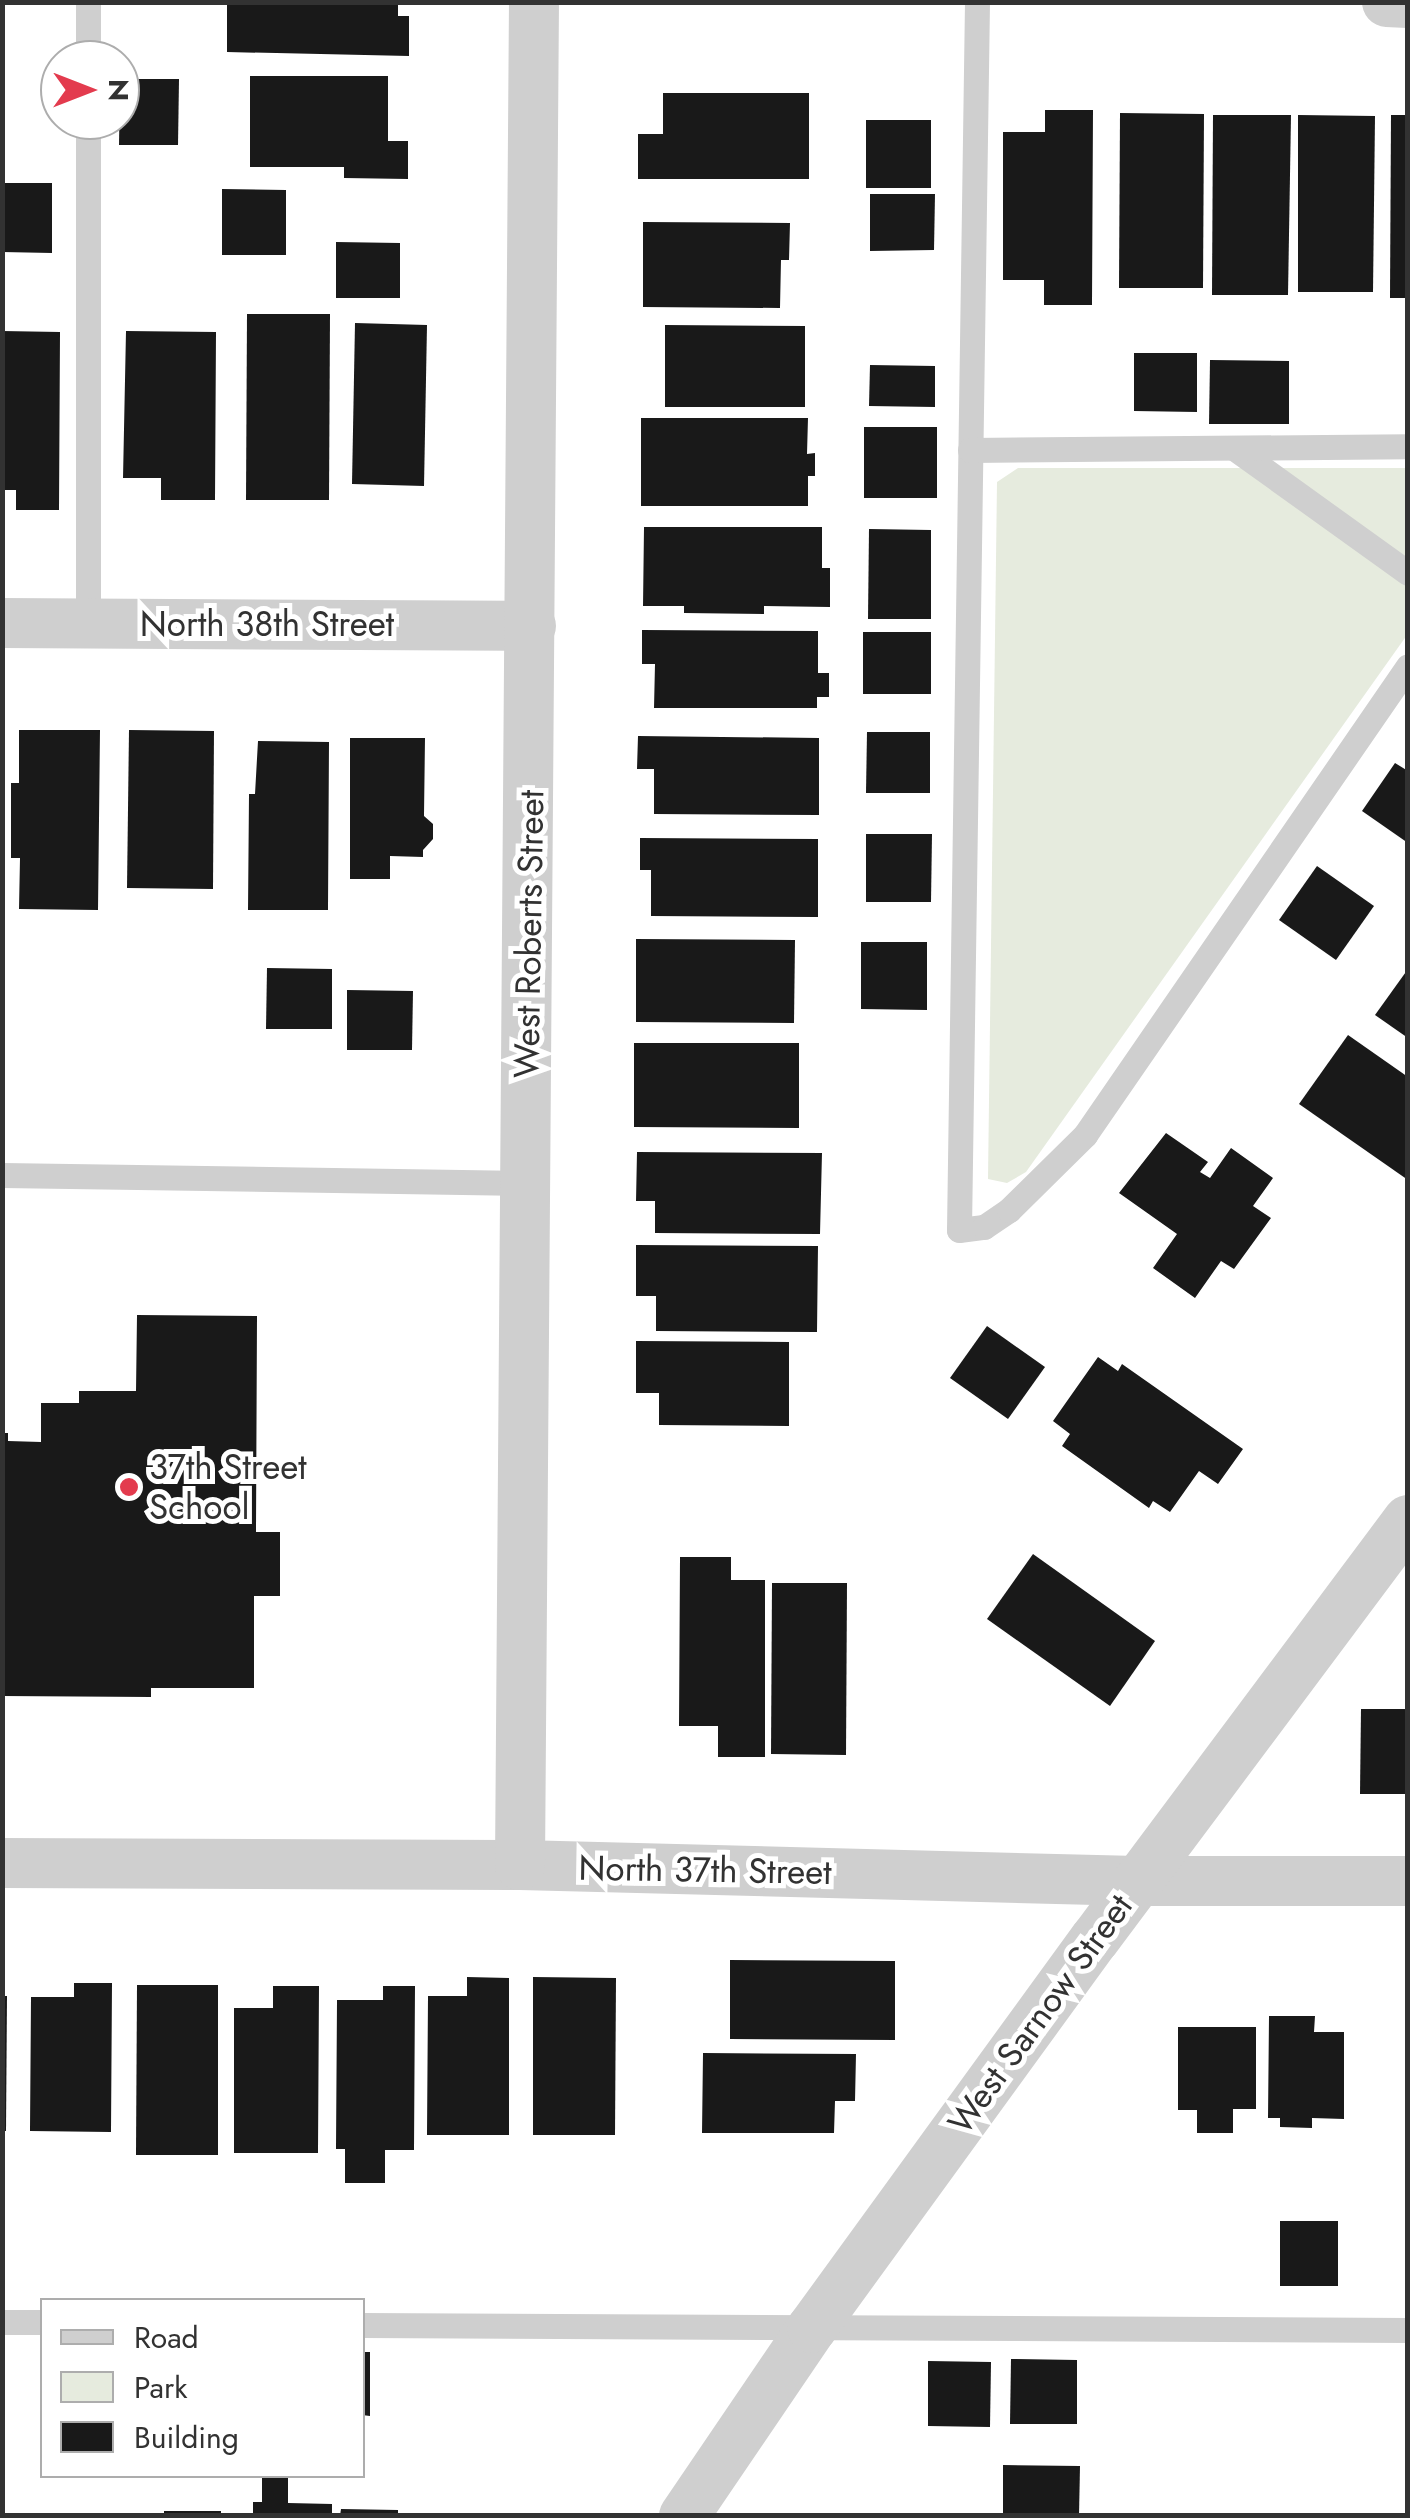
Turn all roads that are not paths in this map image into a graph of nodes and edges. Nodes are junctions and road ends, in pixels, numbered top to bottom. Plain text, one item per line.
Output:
1 (88, 2) edge
2 (534, 2) edge
3 (976, 2) edge
4 (1386, 2) edge
5 (1408, 2) edge
6 (88, 40) edge
7 (88, 140) edge
8 (1408, 446) edge
9 (1234, 448) junction
10 (970, 450) junction
11 (1408, 573) edge
12 (88, 623) junction
13 (2, 624) edge
14 (532, 626) junction
15 (1408, 666) edge
16 (2, 1175) edge
17 (526, 1182) junction
18 (1408, 1520) edge
19 (2, 1863) edge
20 (520, 1865) junction
21 (1137, 1881) junction
22 (1408, 1881) edge
23 (2, 2322) edge
24 (40, 2322) edge
25 (365, 2324) edge
26 (812, 2328) junction
27 (1408, 2330) edge
28 (684, 2516) edge

1 - 6 lane
2 - 14 street, West Roberts Street
3 - 10 lane
4 - 5 street
7 - 12 lane
8 - 9 lane
9 - 10 lane
9 - 11 lane
10 - 15 lane
12 - 13 street, North 38th Street
12 - 14 street, North 38th Street
14 - 17 street, West Roberts Street
16 - 17 lane
17 - 20 street, West Roberts Street
18 - 21 street, West Sarnow Street
19 - 20 street, North 37th Street
20 - 21 street, North 37th Street
21 - 22 street, North 37th Street
21 - 26 street, West Sarnow Street
23 - 24 lane
25 - 26 lane
26 - 27 lane
26 - 28 street, West Sarnow Street

